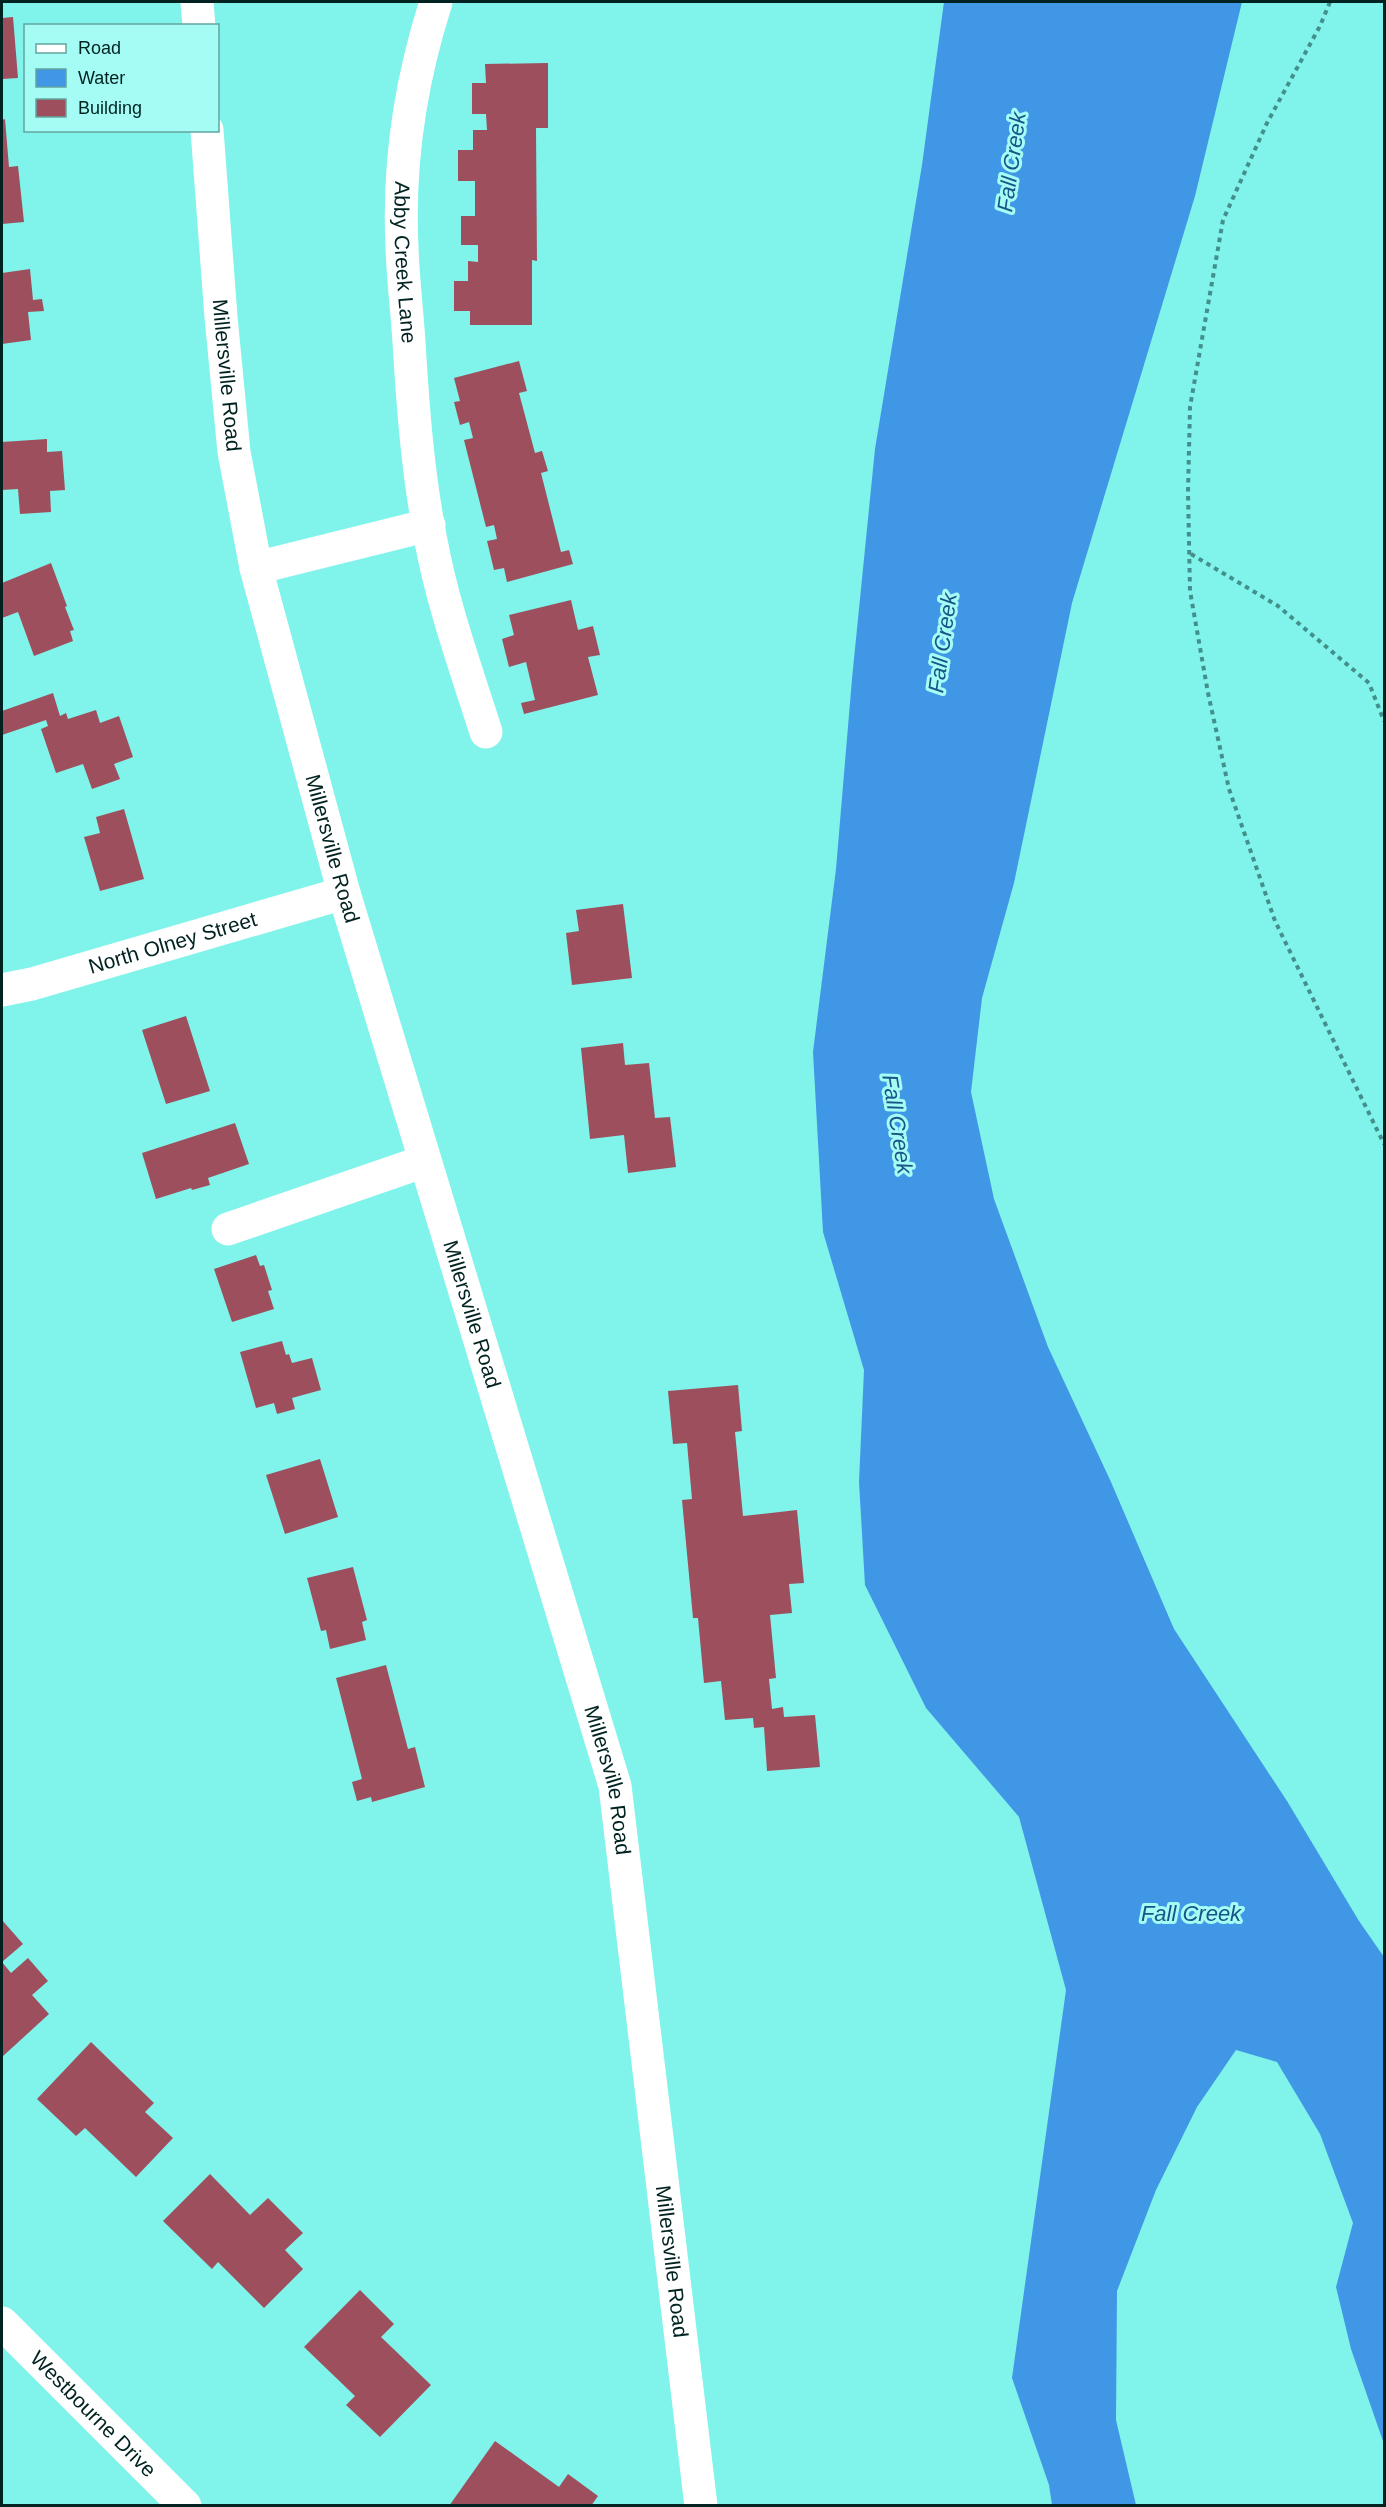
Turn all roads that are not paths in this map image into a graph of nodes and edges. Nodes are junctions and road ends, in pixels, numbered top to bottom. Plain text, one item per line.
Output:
1 (197, 2) edge
2 (436, 2) edge
3 (199, 24) edge
4 (207, 132) edge
5 (429, 525) junction
6 (256, 568) junction
7 (486, 732) dead end
8 (344, 893) junction
9 (2, 990) edge
10 (425, 1161) junction
11 (228, 1229) dead end
12 (2, 2323) edge
13 (185, 2505) edge
14 (701, 2505) edge

1 - 3 street
2 - 5 street, Abby Creek Lane
4 - 6 street, Millersville Road
5 - 6 street
5 - 7 street, Abby Creek Lane
6 - 8 street, Millersville Road
8 - 9 street, North Olney Street
8 - 10 street, Millersville Road
10 - 11 street
10 - 14 street, Millersville Road
12 - 13 street, Westbourne Drive

